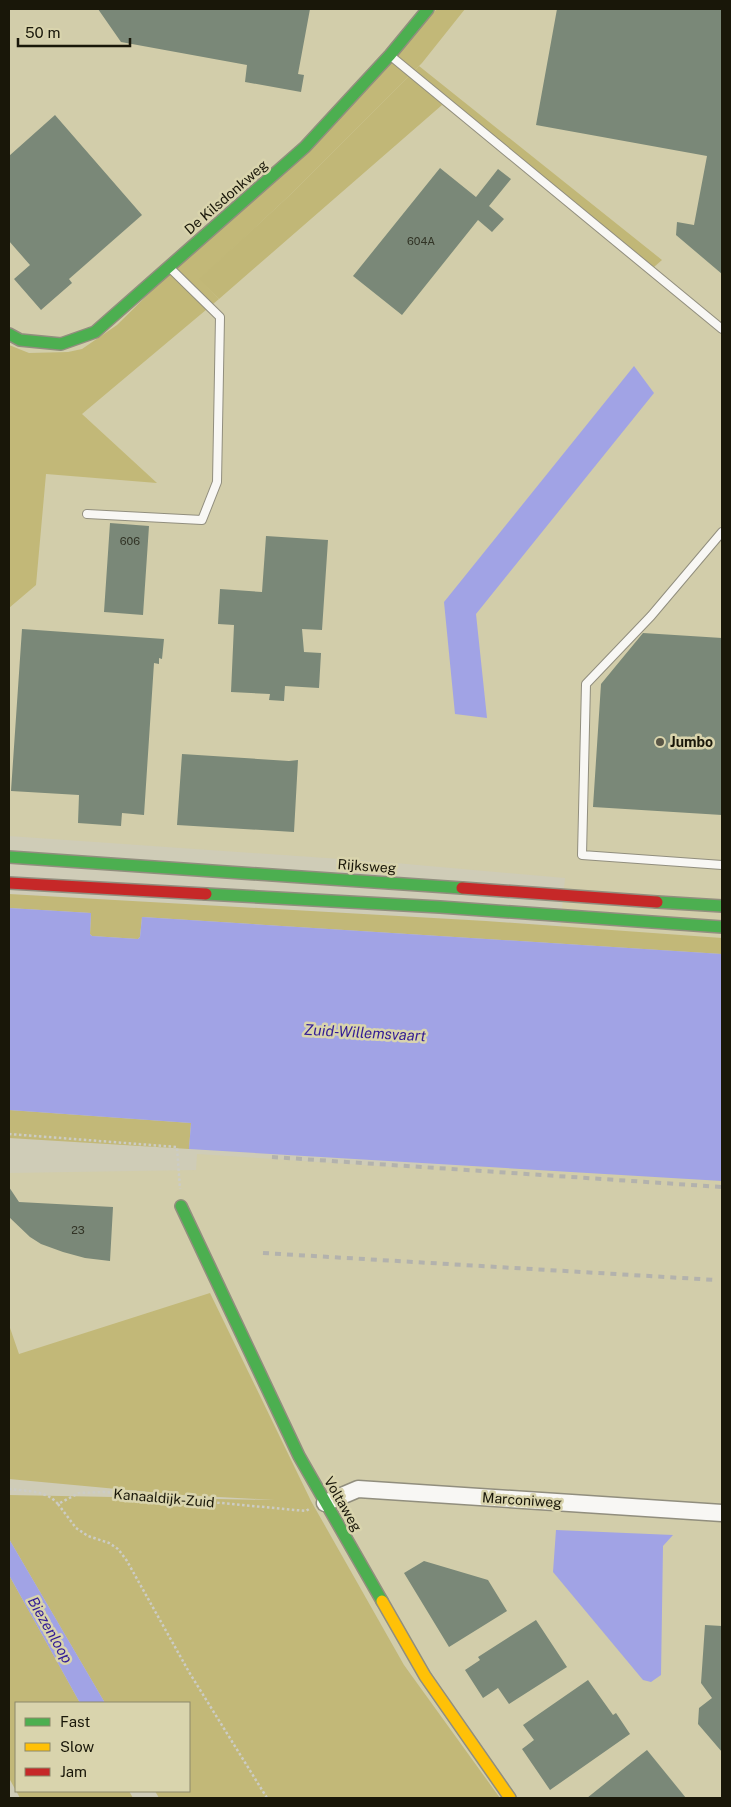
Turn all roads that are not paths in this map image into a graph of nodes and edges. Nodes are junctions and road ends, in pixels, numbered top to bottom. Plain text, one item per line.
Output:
1 (428, 9) edge
2 (390, 55) junction
3 (169, 267) junction
4 (722, 329) edge
5 (9, 334) edge
6 (86, 514) dead end
7 (722, 532) edge
8 (9, 857) edge
9 (722, 865) edge
10 (9, 883) edge
11 (722, 906) edge
12 (722, 928) edge
13 (181, 1206) road end
14 (325, 1503) junction
15 (722, 1513) edge
16 (510, 1798) edge

1 - 2 main road, De Kilsdonkweg
2 - 3 main road, De Kilsdonkweg
2 - 4 lane
3 - 5 main road, De Kilsdonkweg
3 - 6 lane
7 - 9 lane
8 - 11 main road, Rijksweg
10 - 12 main road
13 - 14 main road, Voltaweg
14 - 15 street, Marconiweg
14 - 16 main road, Voltaweg

